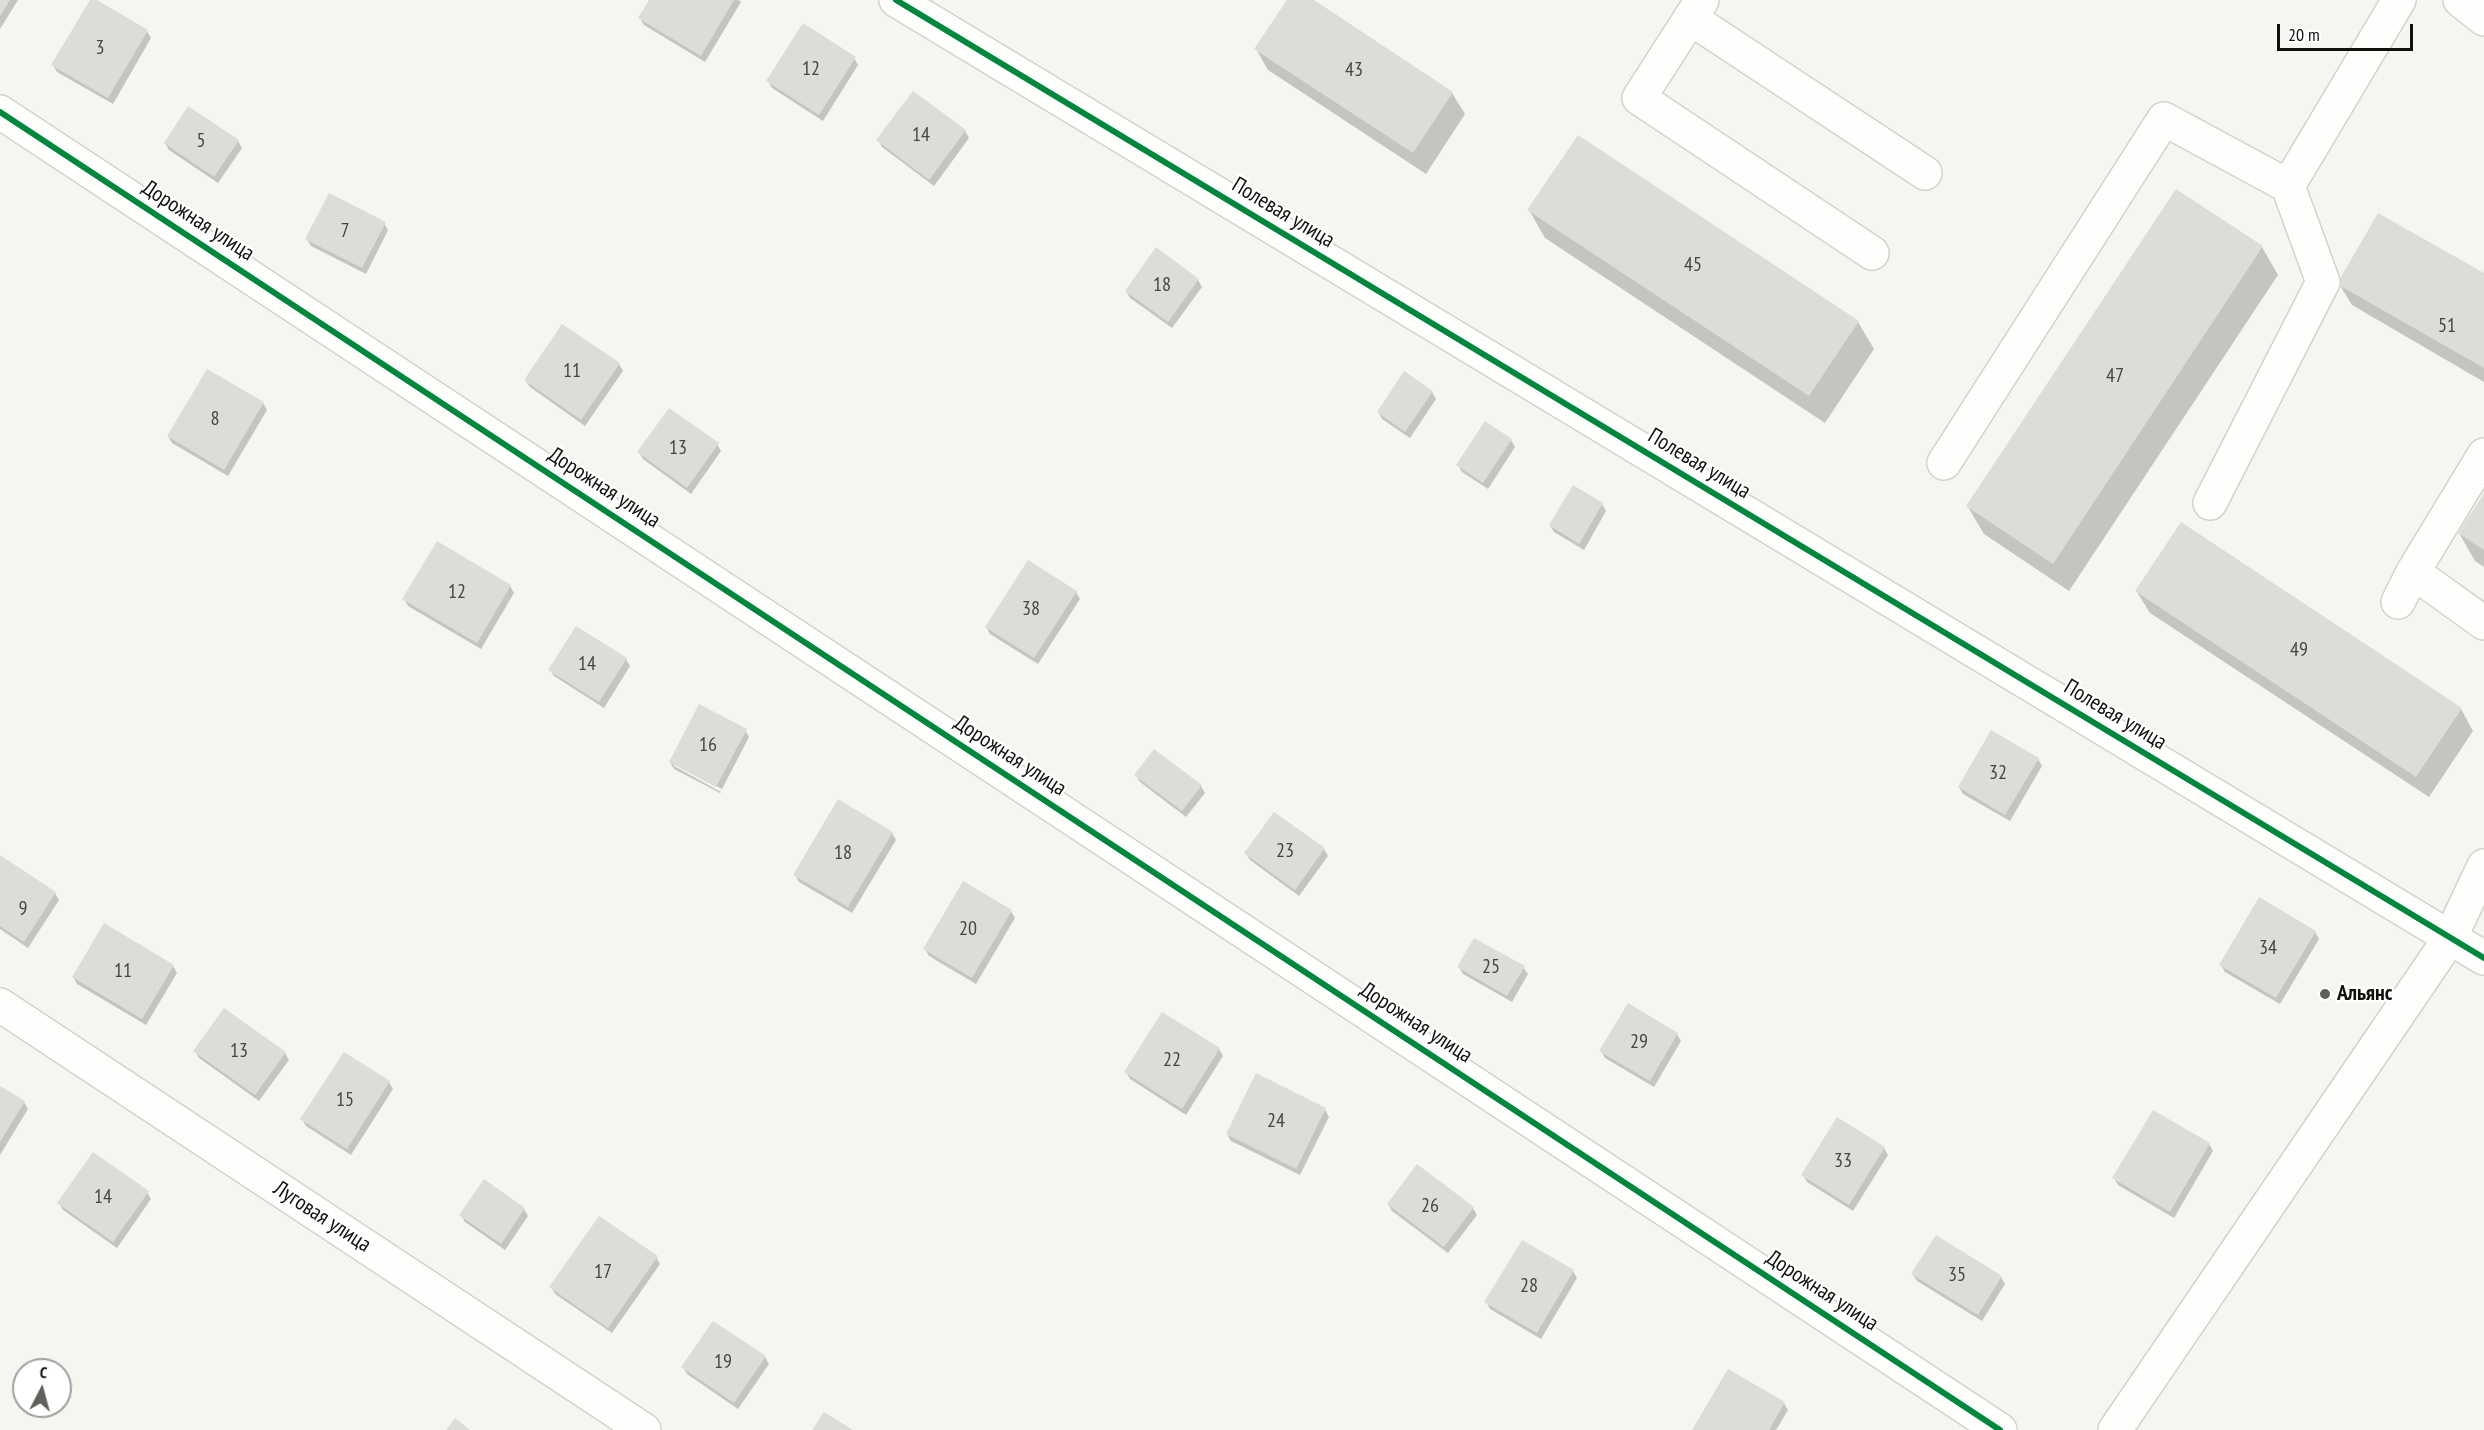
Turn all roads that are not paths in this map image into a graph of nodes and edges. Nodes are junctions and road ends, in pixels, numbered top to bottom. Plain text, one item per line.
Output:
1 (896, 0) edge
2 (2399, 0) edge
3 (2460, 0) edge
4 (1696, 9) edge
5 (2484, 19) edge
6 (0, 112) edge
7 (1925, 172) dead end
8 (2288, 186) junction
9 (1872, 253) dead end
10 (2484, 455) edge
11 (1944, 463) dead end
12 (2210, 503) dead end
13 (2413, 572) junction
14 (2398, 602) dead end
15 (2484, 624) edge
16 (2484, 866) edge
17 (2450, 938) junction
18 (2484, 958) edge
19 (0, 1005) edge
20 (644, 1430) edge
21 (2000, 1430) edge
22 (2115, 1430) edge

1 - 17 street, Полевая улица
2 - 8 street
3 - 5 street
4 - 7 street
4 - 9 street
6 - 21 street, Дорожная улица
8 - 11 street
8 - 12 street
10 - 13 street
13 - 14 street
13 - 15 street
16 - 17 street
17 - 18 street, Полевая улица
17 - 22 street
19 - 20 street, Луговая улица

